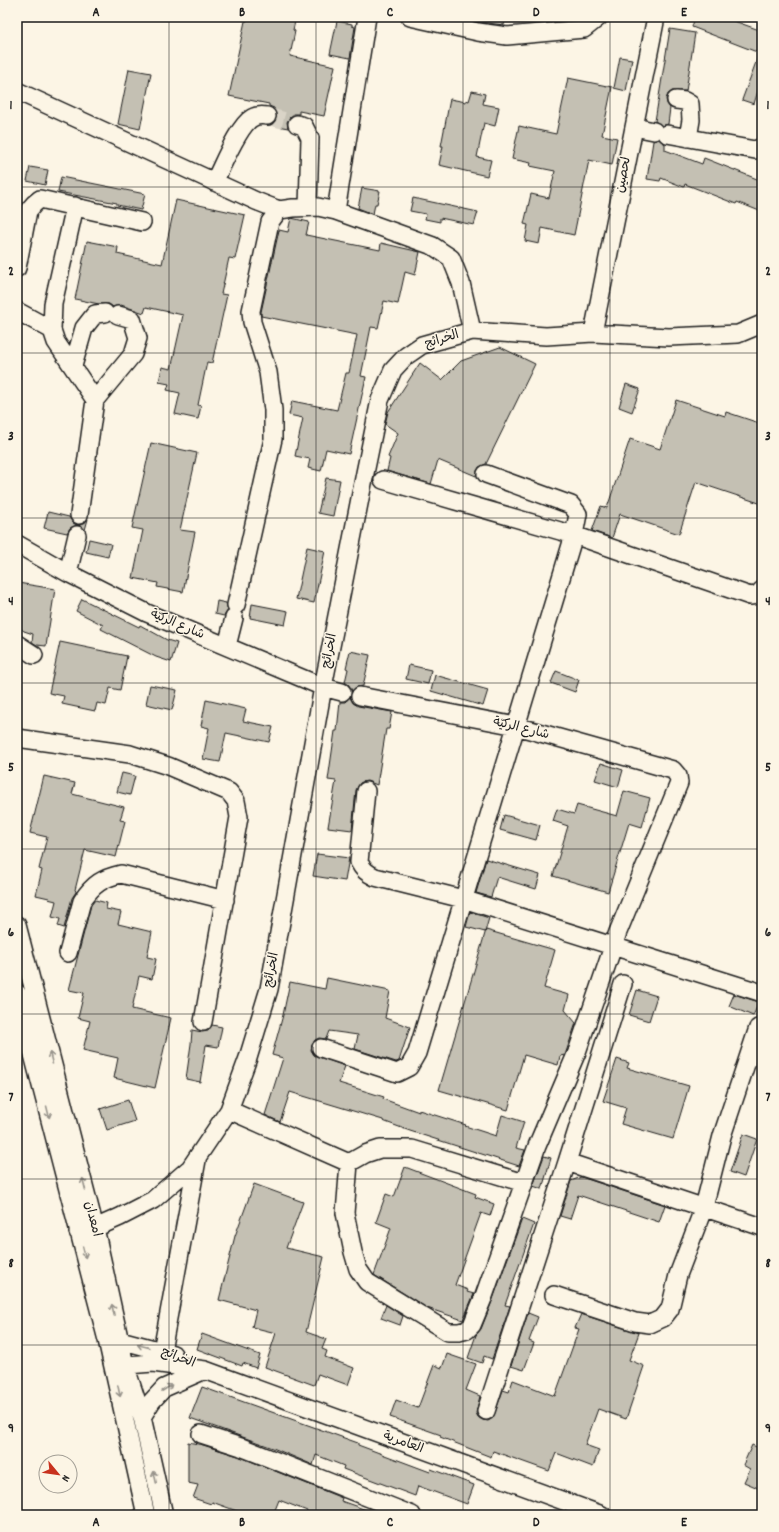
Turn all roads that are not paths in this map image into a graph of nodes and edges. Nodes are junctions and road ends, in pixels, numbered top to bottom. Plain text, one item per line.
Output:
1 (367, 17) edge
2 (410, 17) edge
3 (599, 17) edge
4 (656, 17) edge
5 (17, 91) edge
6 (676, 100) dead end
7 (267, 116) tunnel mouth
8 (297, 124) tunnel mouth
9 (634, 127) junction
10 (688, 138) junction
11 (762, 147) edge
12 (214, 182) junction
13 (74, 206) junction
14 (308, 207) junction
15 (279, 210) junction
16 (336, 211) junction
17 (142, 222) dead end
18 (17, 268) edge
19 (17, 311) edge
20 (762, 324) edge
21 (52, 330) junction
22 (472, 331) junction
23 (593, 333) junction
24 (73, 366) junction
25 (95, 400) junction
26 (486, 474) dead end
27 (383, 480) dead end
28 (79, 516) dead end
29 (77, 535) dead end
30 (574, 535) junction
31 (17, 544) edge
32 (68, 573) junction
33 (762, 590) edge
34 (17, 644) edge
35 (227, 646) junction
36 (34, 655) dead end
37 (323, 687) junction
38 (342, 692) dead end
39 (360, 696) dead end
40 (516, 726) junction
41 (17, 738) edge
42 (366, 791) dead end
43 (463, 899) junction
44 (225, 900) junction
45 (17, 925) edge
46 (613, 945) junction
47 (68, 953) dead end
48 (623, 984) dead end
49 (759, 992) dead end
50 (17, 993) edge
51 (203, 1022) dead end
52 (758, 1028) dead end
53 (321, 1048) dead end
54 (229, 1110) junction
55 (197, 1158) junction
56 (567, 1162) junction
57 (349, 1163) junction
58 (524, 1183) junction
59 (704, 1207) junction
60 (762, 1227) edge
61 (95, 1228) junction
62 (78, 1232) junction
63 (554, 1295) dead end
64 (113, 1340) junction
65 (162, 1351) junction
66 (119, 1365) junction
67 (205, 1370) junction
68 (486, 1411) dead end
69 (142, 1417) junction
70 (201, 1434) dead end
71 (146, 1515) edge
72 (164, 1515) edge
73 (412, 1515) edge
74 (602, 1515) edge

1 - 16 street
2 - 3 street
4 - 9 street, لحصين
5 - 12 street
6 - 10 street
7 - 12 street
8 - 14 street
9 - 10 street
9 - 23 street, لحصين
10 - 11 street
12 - 15 street
13 - 17 street
13 - 18 street
13 - 21 street
14 - 15 street
14 - 16 street
15 - 35 street
16 - 22 street
19 - 21 street
20 - 23 street, الخرائج
21 - 24 street
22 - 23 street, الخرائج
22 - 37 street, الخرائج
24 - 25 street
24 - 25 street
25 - 28 street
26 - 30 street
27 - 30 street
29 - 32 street
30 - 33 street
30 - 40 street
31 - 32 street, شارع الركيّة
32 - 35 street, شارع الركيّة
34 - 36 street
35 - 37 street, شارع الركيّة
37 - 38 street, شارع الركيّة
37 - 54 street, الخرائج
39 - 40 street, شارع الركيّة
40 - 43 street
40 - 46 street, شارع الركيّة
41 - 44 street
42 - 43 street
43 - 46 street
43 - 53 street
44 - 47 street
44 - 51 street
61 -> 45 street, امعدان
46 - 49 street
46 - 58 street
48 - 56 street
50 -> 62 street, امعدان
52 - 59 street
54 - 55 street, الخرائج
54 - 57 street
55 - 61 street, الخرائج
55 - 65 street
56 - 59 street
56 - 68 street
57 - 58 street
57 - 58 street
59 - 60 street
59 - 63 street
61 - 62 street, الخرائج
64 -> 61 street, امعدان
62 -> 64 street, امعدان
65 -> 64 street, الخرائج
64 - 66 street, امعدان
65 - 67 street, الخرائج
66 - 67 street, الخرائج
66 - 69 street, امعدان
66 -> 71 street, امعدان
69 -> 67 street
67 - 74 street, العامرية
72 -> 69 street, امعدان
70 - 73 street

